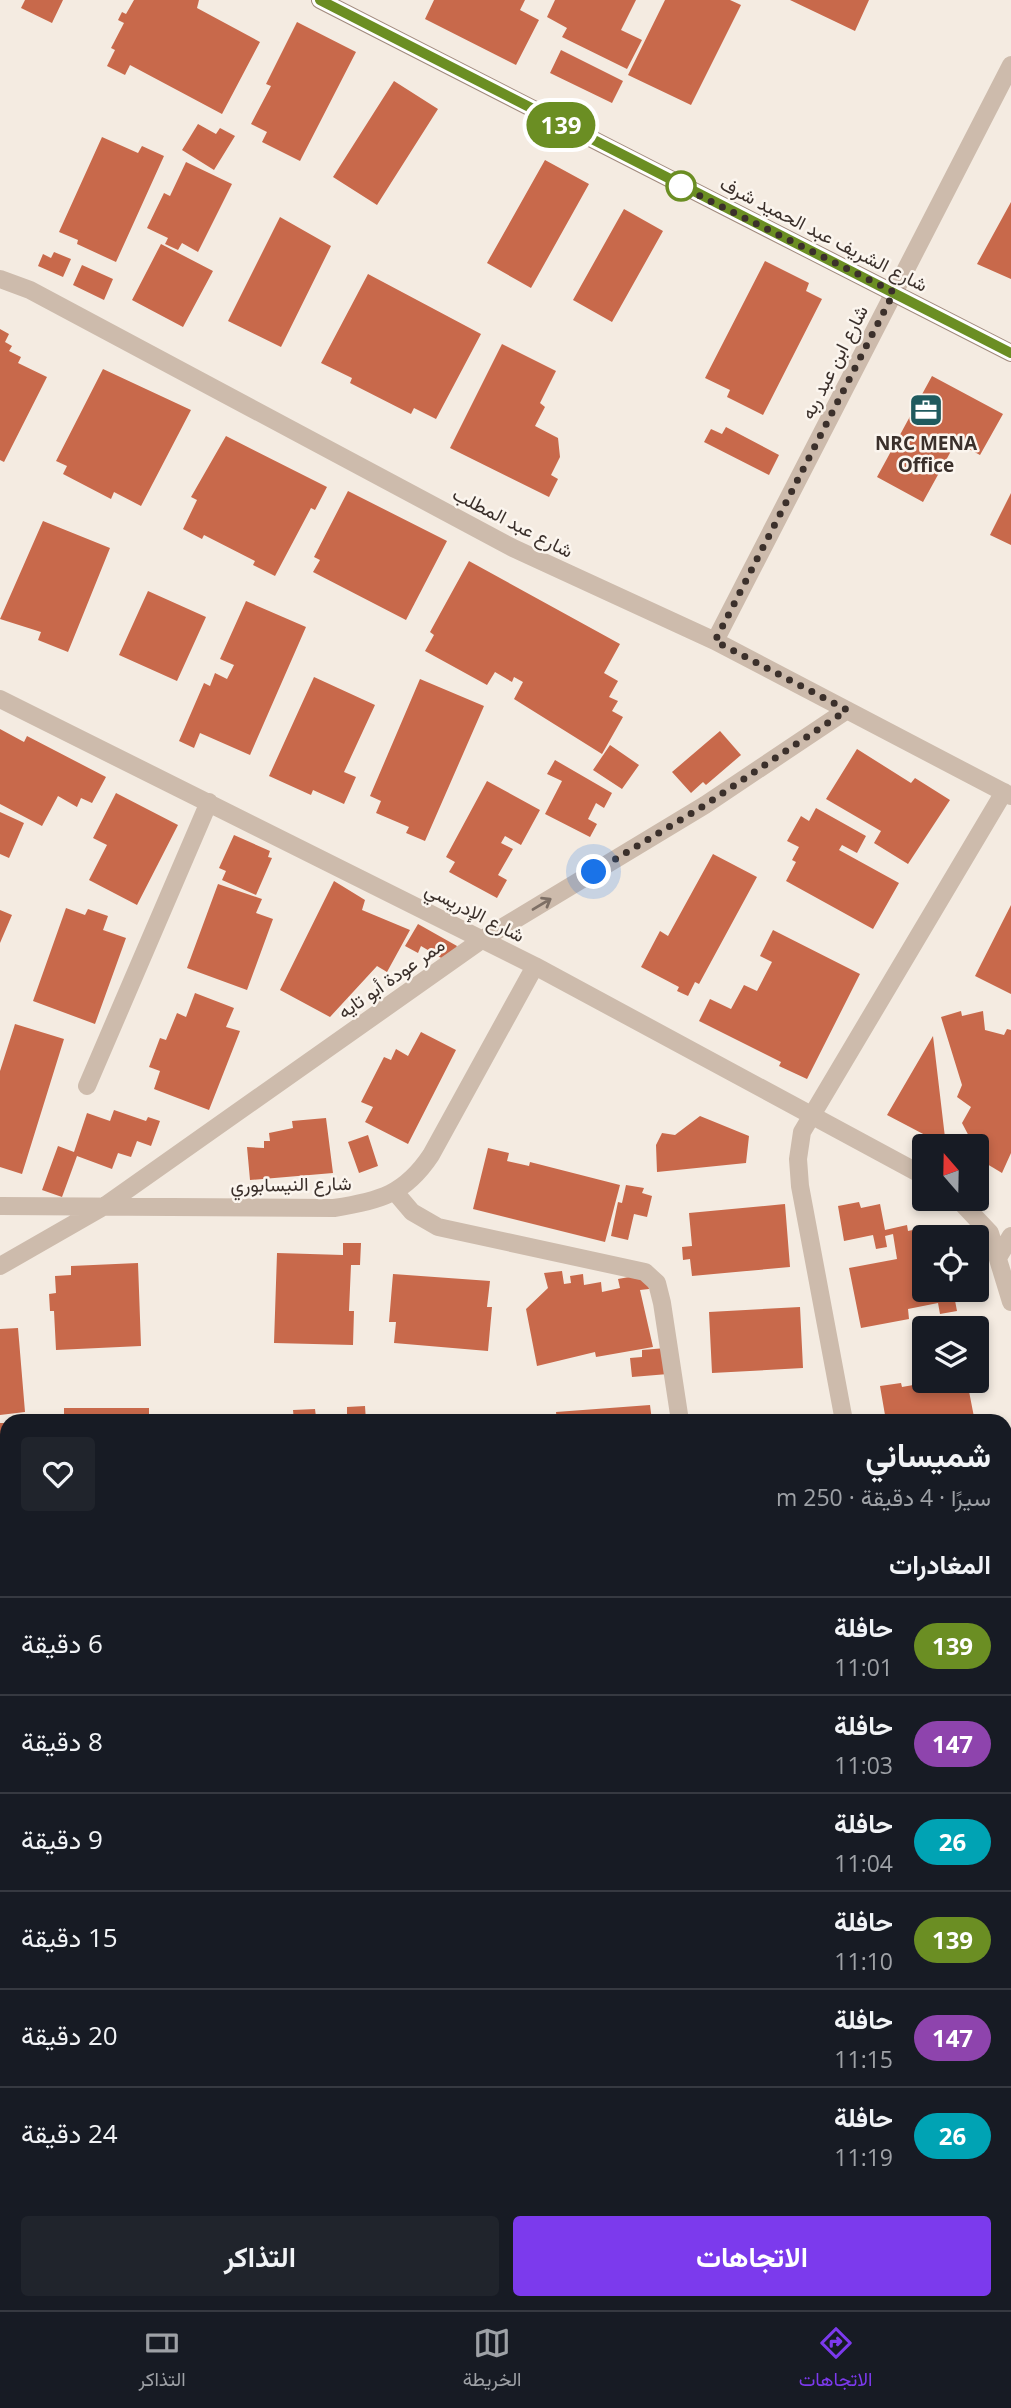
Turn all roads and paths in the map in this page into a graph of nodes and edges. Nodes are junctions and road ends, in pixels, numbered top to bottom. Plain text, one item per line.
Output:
1 (320, 0) edge
2 (1011, 65) edge
3 (0, 279) edge
4 (894, 292) junction
5 (1011, 353) edge
6 (715, 641) junction
7 (0, 699) edge
8 (847, 710) junction
9 (1008, 794) edge
10 (209, 802) junction
11 (483, 939) junction
12 (535, 966) junction
13 (87, 1086) dead end
14 (811, 1113) junction
15 (912, 1169) edge
16 (395, 1192) junction
17 (0, 1206) edge
18 (103, 1207) junction
19 (969, 1211) edge
20 (1011, 1237) edge
21 (999, 1256) junction
22 (0, 1266) edge
23 (1011, 1302) edge
24 (679, 1414) edge
25 (843, 1414) edge

1 - 4 street, شارع الشريف عبد الحميد شرف
2 - 4 street, شارع ابن عبد ربه
3 - 6 street, شارع عبد المطلب
4 - 5 street, شارع الشريف عبد الحميد شرف
4 - 6 street, شارع ابن عبد ربه
6 - 8 street, شارع عبد المطلب
7 - 10 street, شارع الإدريسي
8 - 9 street, شارع عبد المطلب
11 -> 8 street, ممر عودة أبو تايه
9 - 14 street
10 - 11 street, شارع الإدريسي
10 - 13 street
11 - 12 street, شارع الإدريسي
11 - 18 street, ممر عودة أبو تايه
12 - 14 street, شارع الإدريسي
12 - 16 street, شارع النيسابوري
14 - 15 street, شارع الإدريسي
14 - 25 street
16 - 18 street, شارع النيسابوري
16 - 24 street
17 - 18 street, شارع النيسابوري
18 - 22 street, ممر عودة أبو تايه
19 - 21 street
20 - 21 street
21 - 23 street

